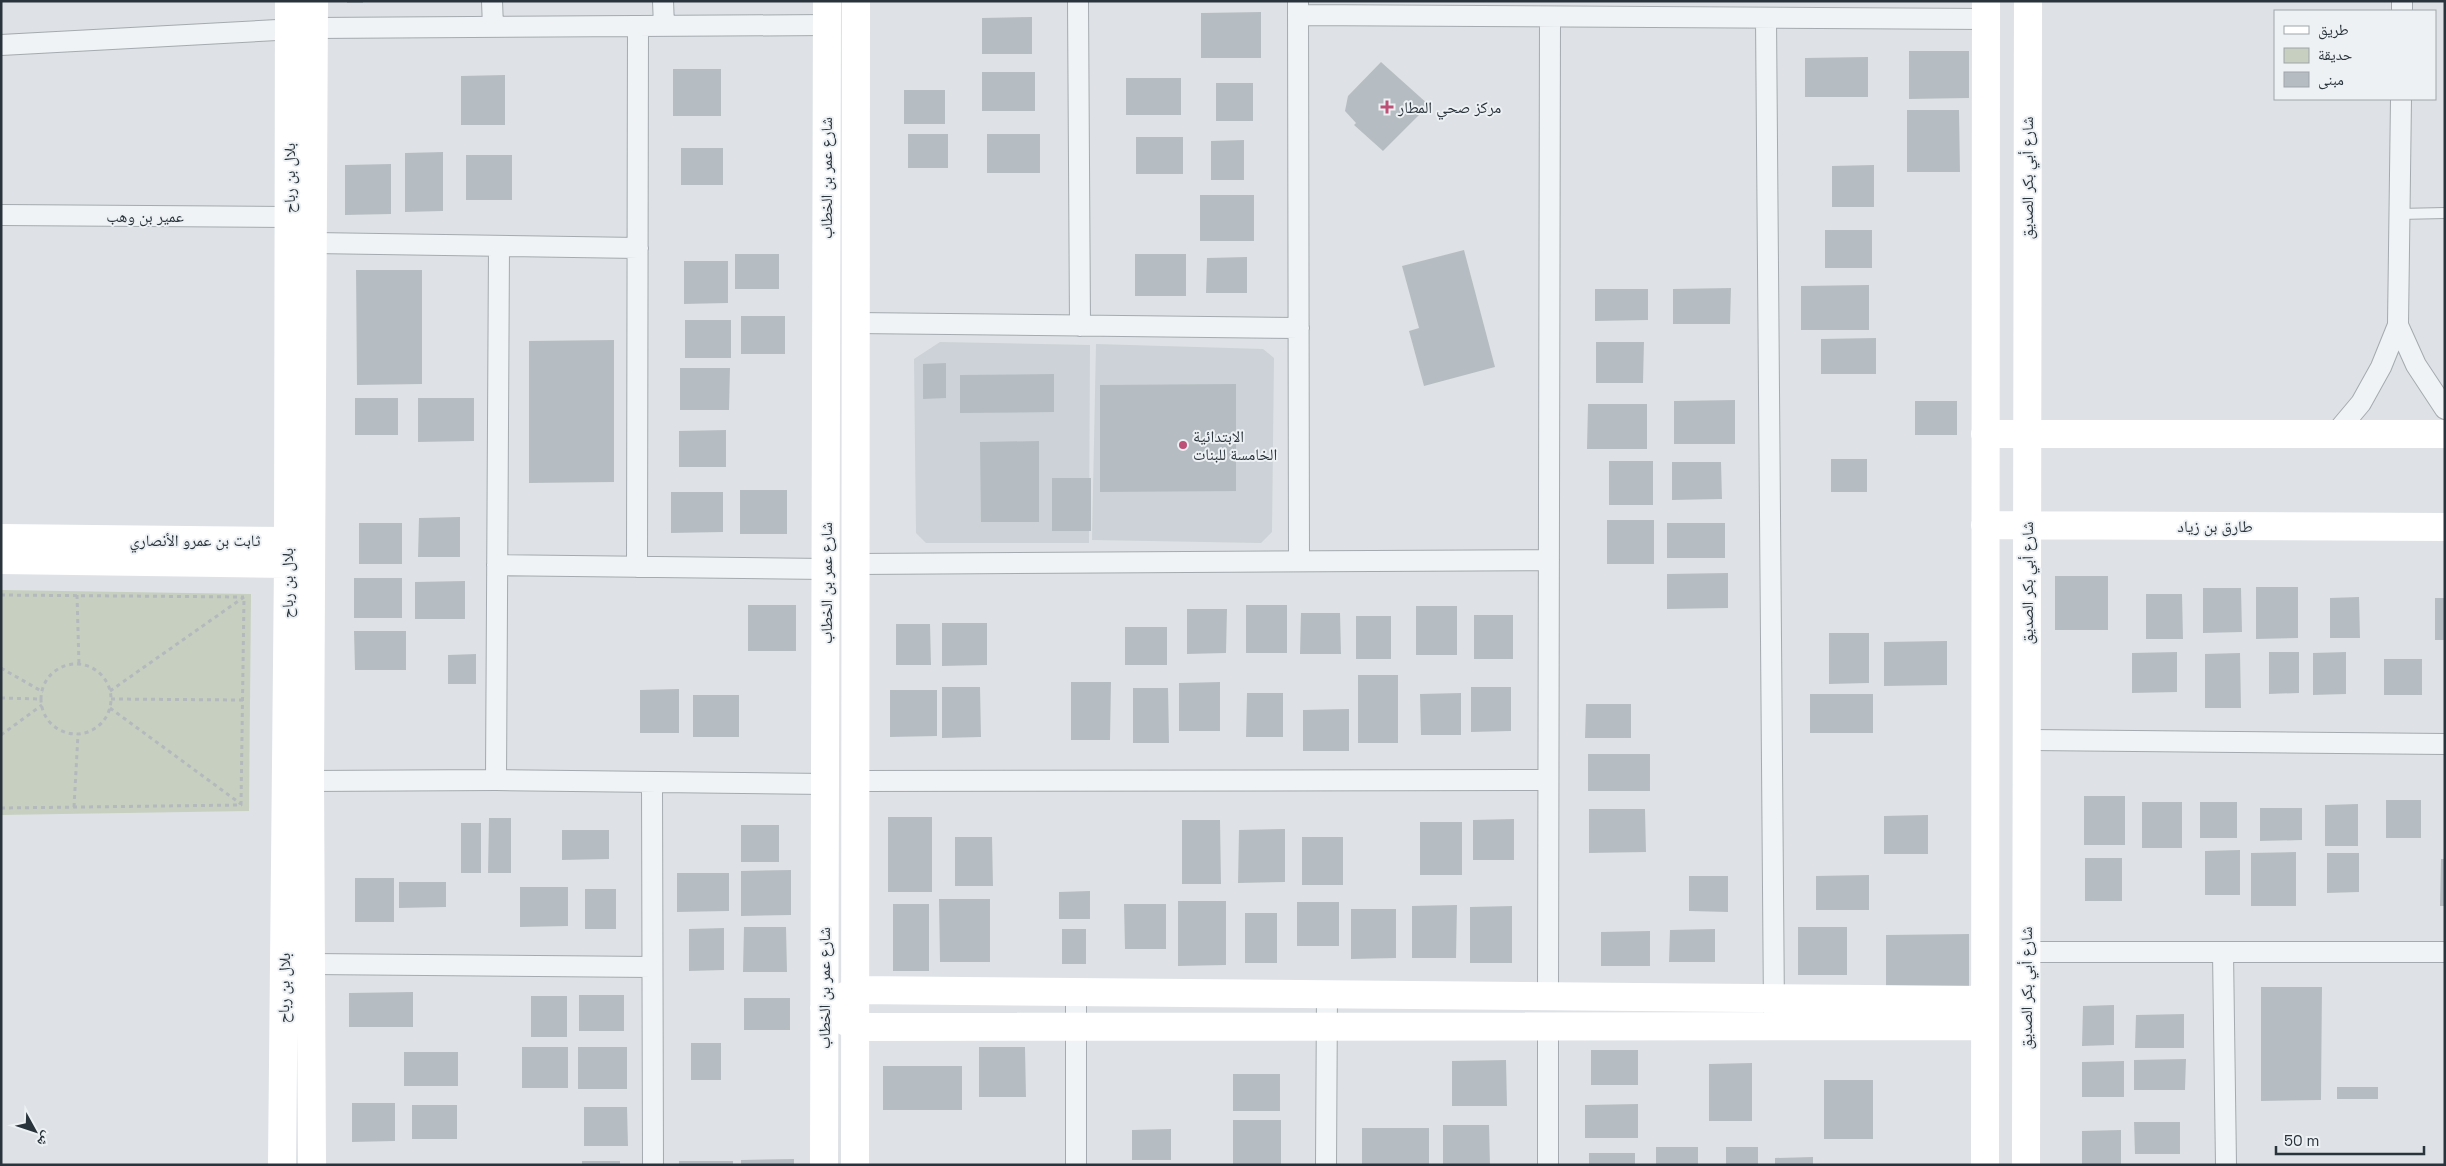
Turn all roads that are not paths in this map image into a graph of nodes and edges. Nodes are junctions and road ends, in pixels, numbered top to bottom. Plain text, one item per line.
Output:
1 (289, 1) edge
2 (314, 1) edge
3 (492, 1) edge
4 (663, 1) edge
5 (856, 1) edge
6 (1078, 1) edge
7 (2028, 1) edge
8 (1298, 8) edge
9 (1986, 10) edge
10 (827, 13) edge
11 (1550, 17) junction
12 (1766, 18) junction
13 (638, 26) junction
14 (664, 26) junction
15 (493, 27) junction
16 (302, 29) junction
17 (1, 45) edge
18 (2401, 100) edge
19 (2445, 213) edge
20 (2399, 214) junction
21 (1, 215) edge
22 (288, 217) junction
23 (314, 243) junction
24 (499, 246) junction
25 (638, 248) junction
26 (856, 323) junction
27 (2398, 325) junction
28 (1080, 326) junction
29 (1299, 328) junction
30 (2445, 410) edge
31 (1985, 434) junction
32 (2027, 434) junction
33 (2335, 434) junction
34 (2445, 434) edge
35 (1985, 525) junction
36 (2027, 526) junction
37 (2445, 527) edge
38 (1, 538) edge
39 (288, 552) junction
40 (312, 553) junction
41 (1, 560) edge
42 (1549, 560) junction
43 (1299, 561) junction
44 (497, 564) junction
45 (856, 564) junction
46 (637, 567) junction
47 (826, 569) junction
48 (2027, 740) junction
49 (2445, 744) edge
50 (496, 780) junction
51 (1548, 780) junction
52 (856, 781) junction
53 (310, 782) junction
54 (652, 782) junction
55 (825, 784) junction
56 (2026, 952) junction
57 (2223, 952) junction
58 (2445, 952) edge
59 (312, 964) junction
60 (652, 967) junction
61 (856, 990) junction
62 (1076, 992) junction
63 (1327, 994) junction
64 (1548, 996) junction
65 (1774, 998) junction
66 (824, 1008) junction
67 (1985, 1013) junction
68 (1327, 1026) junction
69 (1548, 1026) junction
70 (1774, 1026) junction
71 (855, 1027) junction
72 (1076, 1027) junction
73 (282, 1165) edge
74 (312, 1165) edge
75 (653, 1165) edge
76 (824, 1165) edge
77 (855, 1165) edge
78 (1076, 1165) edge
79 (1326, 1165) edge
80 (1548, 1165) edge
81 (1985, 1165) edge
82 (2026, 1165) edge
83 (2226, 1165) edge

1 - 16 street, بلال بن رباح
2 - 16 street, بلال بن رباح
3 - 15 street
4 - 14 street
5 - 26 street, شارع عمر بن الخطاب
6 - 28 street
7 - 32 street, شارع أبي بكر الصديق
8 - 11 street
8 - 29 street
9 - 12 street
9 - 31 street
10 - 14 street
10 - 47 street, شارع عمر بن الخطاب
11 - 12 street
11 - 42 street
12 - 65 street
13 - 14 street
13 - 15 street
13 - 25 street
15 - 16 street
16 - 17 street
16 - 22 street, بلال بن رباح
16 - 23 street, بلال بن رباح
18 - 20 street
19 - 20 lane
20 - 27 street
21 - 22 street, عمير بن وهب
22 - 39 street, بلال بن رباح
23 - 24 street
23 - 40 street, بلال بن رباح
24 - 25 street
24 - 44 street
25 - 46 street
26 - 28 street
26 - 45 street, شارع عمر بن الخطاب
27 - 30 street
27 - 33 street
28 - 29 street
29 - 43 street
31 - 32 street
31 - 35 street
32 - 33 street
32 - 36 street, شارع أبي بكر الصديق
33 - 34 street
35 - 36 street, طارق بن زياد
35 - 67 street
36 - 37 street, طارق بن زياد
36 - 48 street, شارع أبي بكر الصديق
38 - 39 street, ثابت بن عمرو الأنصاري
39 - 40 street, ثابت بن عمرو الأنصاري
39 - 41 street, ثابت بن عمرو الأنصاري
39 - 73 street, بلال بن رباح
40 - 53 street, بلال بن رباح
42 - 43 street
42 - 51 street
43 - 45 street
44 - 46 street
44 - 50 street
45 - 52 street, شارع عمر بن الخطاب
46 - 47 street
47 - 55 street, شارع عمر بن الخطاب
48 - 49 street
48 - 56 street, شارع أبي بكر الصديق
50 - 53 street
50 - 54 street
51 - 52 street
51 - 64 street
52 - 61 street, شارع عمر بن الخطاب
53 - 59 street, بلال بن رباح
54 - 55 street
54 - 60 street
55 - 66 street, شارع عمر بن الخطاب
56 - 57 street
56 - 82 street, شارع أبي بكر الصديق
57 - 58 street
57 - 83 street
59 - 60 street
59 - 74 street, بلال بن رباح
60 - 75 street
61 - 62 street
61 - 66 street
61 - 71 street, شارع عمر بن الخطاب
62 - 63 street
62 - 72 street
63 - 64 street
63 - 68 street
64 - 65 street
65 - 67 street
65 - 70 street
66 - 71 street
66 - 76 street, شارع عمر بن الخطاب
67 - 70 street
67 - 81 street
68 - 69 street
68 - 72 street
68 - 79 street
69 - 70 street
69 - 80 street
71 - 72 street
71 - 77 street, شارع عمر بن الخطاب
72 - 78 street

